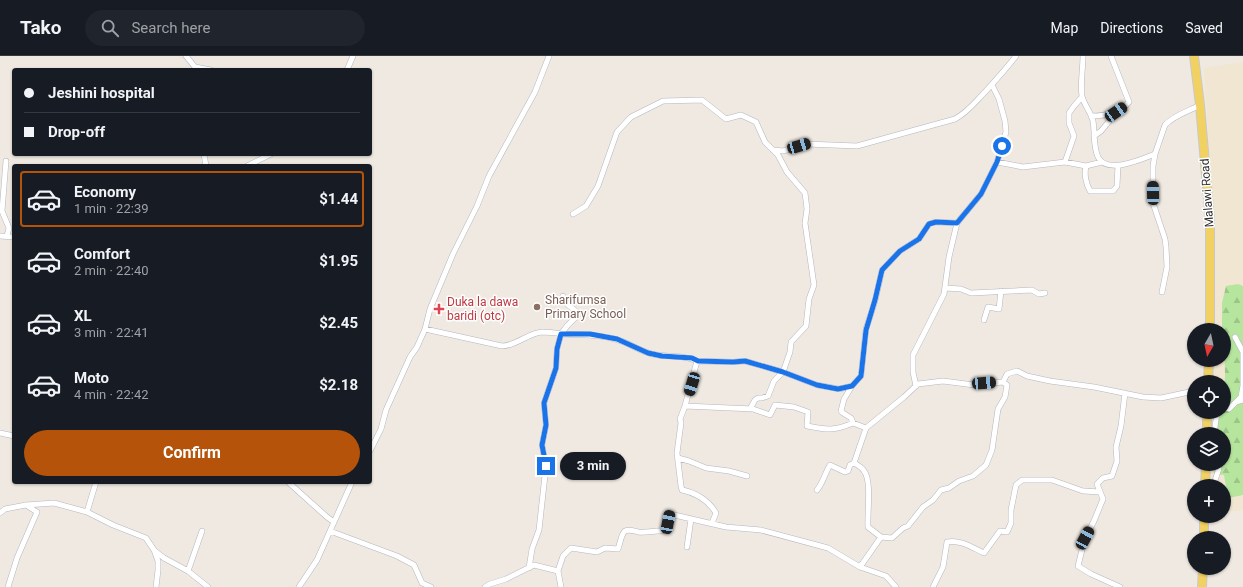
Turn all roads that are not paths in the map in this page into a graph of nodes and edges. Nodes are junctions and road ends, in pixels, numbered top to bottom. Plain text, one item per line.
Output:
1 (186, 56) edge
2 (354, 56) edge
3 (550, 56) edge
4 (1016, 56) edge
5 (1083, 56) edge
6 (1111, 56) edge
7 (1194, 56) edge
8 (201, 68) edge
9 (348, 68) edge
10 (992, 85) junction
11 (1082, 97) junction
12 (1200, 106) junction
13 (1116, 112) junction
14 (1092, 116) junction
15 (1094, 136) junction
16 (773, 150) junction
17 (1155, 154) junction
18 (267, 156) edge
19 (6, 161) dead end
20 (997, 162) junction
21 (1065, 162) junction
22 (1102, 162) junction
23 (251, 164) edge
24 (1118, 165) junction
25 (1086, 166) junction
26 (573, 214) dead end
27 (957, 223) junction
28 (0, 236) edge
29 (7, 236) junction
30 (12, 237) edge
31 (945, 288) junction
32 (1001, 291) junction
33 (1162, 292) dead end
34 (1046, 293) dead end
35 (563, 296) dead end
36 (984, 320) dead end
37 (1210, 323) edge
38 (425, 329) junction
39 (561, 334) junction
40 (1235, 337) dead end
41 (698, 361) junction
42 (783, 372) junction
43 (1003, 382) junction
44 (852, 386) junction
45 (916, 386) junction
46 (1187, 392) edge
47 (1125, 393) junction
48 (1243, 400) edge
49 (1236, 402) junction
50 (685, 406) junction
51 (1231, 406) edge
52 (750, 409) junction
53 (853, 423) junction
54 (866, 428) junction
55 (0, 433) edge
56 (12, 436) edge
57 (372, 447) edge
58 (678, 458) junction
59 (854, 463) junction
60 (747, 476) dead end
61 (95, 484) edge
62 (290, 484) edge
63 (351, 484) edge
64 (817, 490) dead end
65 (1100, 492) junction
66 (26, 505) junction
67 (87, 512) junction
68 (0, 513) edge
69 (691, 519) junction
70 (334, 522) junction
71 (712, 523) junction
72 (202, 531) dead end
73 (330, 531) junction
74 (881, 536) junction
75 (687, 547) dead end
76 (154, 550) junction
77 (860, 567) junction
78 (529, 568) junction
79 (188, 571) junction
80 (558, 572) junction
81 (1203, 575) edge
82 (8, 587) edge
83 (156, 587) edge
84 (208, 587) edge
85 (299, 587) edge
86 (431, 587) edge
87 (485, 587) edge
88 (561, 587) edge
89 (896, 587) edge
90 (932, 587) edge
91 (1120, 587) edge
92 (1202, 587) edge

1 - 8 street
2 - 9 street
3 - 38 street
4 - 10 street
5 - 11 street
6 - 13 street
7 - 12 main road, Malawi Road
10 - 16 street
10 - 20 street
11 - 14 street
11 - 21 street
12 - 17 street
12 - 37 main road, Malawi Road
13 - 14 street
13 - 15 street
14 - 15 street
15 - 22 street
16 - 26 street
16 - 42 street
17 - 24 street
17 - 33 street
18 - 23 street
19 - 29 street
20 - 21 street
20 - 27 street
21 - 25 street
22 - 24 street
22 - 25 street
24 - 25 street
27 - 31 street
27 - 44 street
28 - 29 street
29 - 30 street
31 - 32 street
31 - 45 street
32 - 34 street
32 - 36 street
35 - 39 street
38 - 39 street
38 - 57 street
39 - 41 street
39 - 78 street
40 - 49 street
41 - 42 street
41 - 50 street
42 - 44 street
42 - 52 street
43 - 45 street
43 - 47 street
43 - 74 street
44 - 53 street
45 - 54 street
46 - 47 street
47 - 65 street
48 - 49 street
49 - 51 street
50 - 52 street
50 - 58 street
52 - 53 street
53 - 54 street
54 - 59 street
55 - 56 street
58 - 60 street
58 - 71 street
59 - 64 street
59 - 74 street
61 - 67 street
62 - 70 street
63 - 70 street
65 - 90 street
65 - 91 street
66 - 67 street
66 - 68 street
66 - 82 street
67 - 76 street
69 - 71 street
69 - 75 street
69 - 80 street
70 - 73 street
71 - 77 street
72 - 79 street
73 - 85 street
73 - 86 street
74 - 77 street
76 - 79 street
76 - 83 street
77 - 89 street
78 - 80 street
78 - 87 street
79 - 84 street
80 - 88 street
81 - 92 main road

